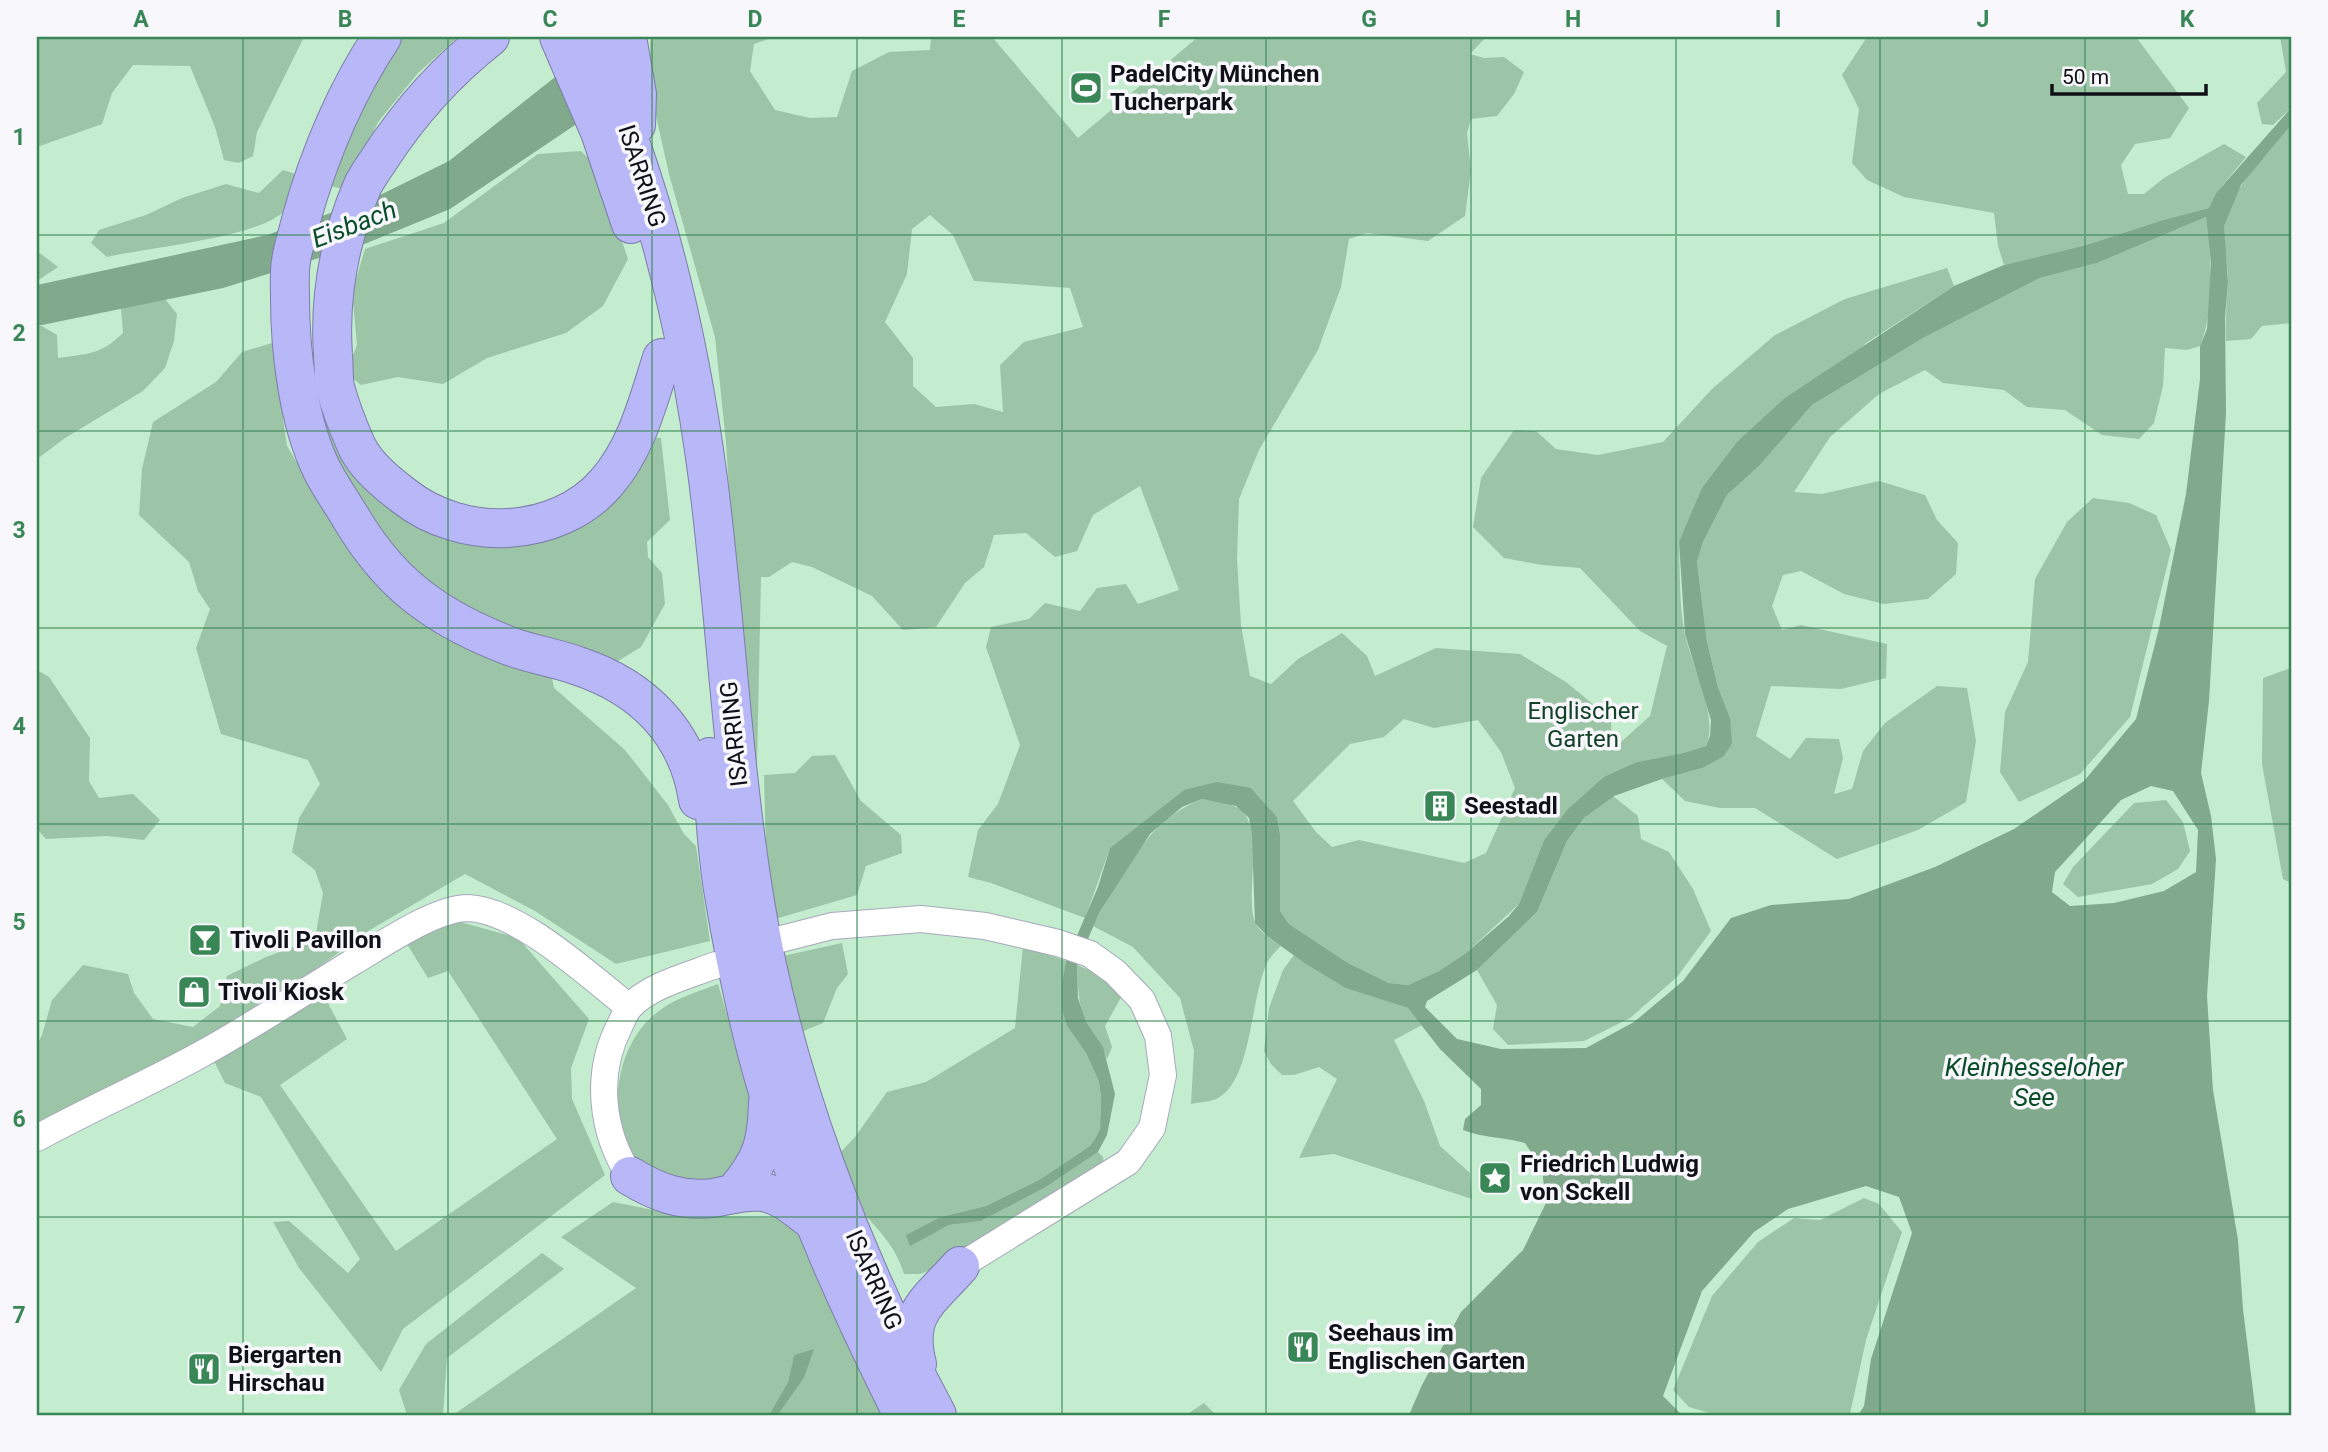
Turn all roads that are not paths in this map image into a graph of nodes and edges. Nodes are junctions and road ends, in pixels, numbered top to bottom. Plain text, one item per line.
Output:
1 (382, 37) edge
2 (491, 37) edge
3 (559, 37) edge
4 (588, 37) edge
5 (627, 37) edge
6 (619, 112) junction
7 (662, 358) junction
8 (723, 892) junction
9 (781, 939) dead end
10 (716, 965) dead end
11 (629, 1007) junction
12 (769, 1093) junction
13 (37, 1138) edge
14 (630, 1176) joint
15 (735, 1192) junction
16 (814, 1222) junction
17 (960, 1266) junction
18 (858, 1285) junction
19 (922, 1408) edge

1 - 8 highway
2 - 7 highway
3 - 6 highway, ISARRING
4 - 6 highway, ISARRING
5 - 6 highway
6 - 7 highway, ISARRING
6 - 18 highway, ISARRING
7 - 8 highway, ISARRING
8 - 12 highway, ISARRING
9 - 17 street
10 - 11 street
11 - 13 street
11 - 14 street
12 - 15 highway
12 - 16 highway, ISARRING
14 - 15 highway
15 - 16 highway
16 - 18 highway, ISARRING
17 - 18 highway
17 - 19 highway
18 - 19 highway, ISARRING

